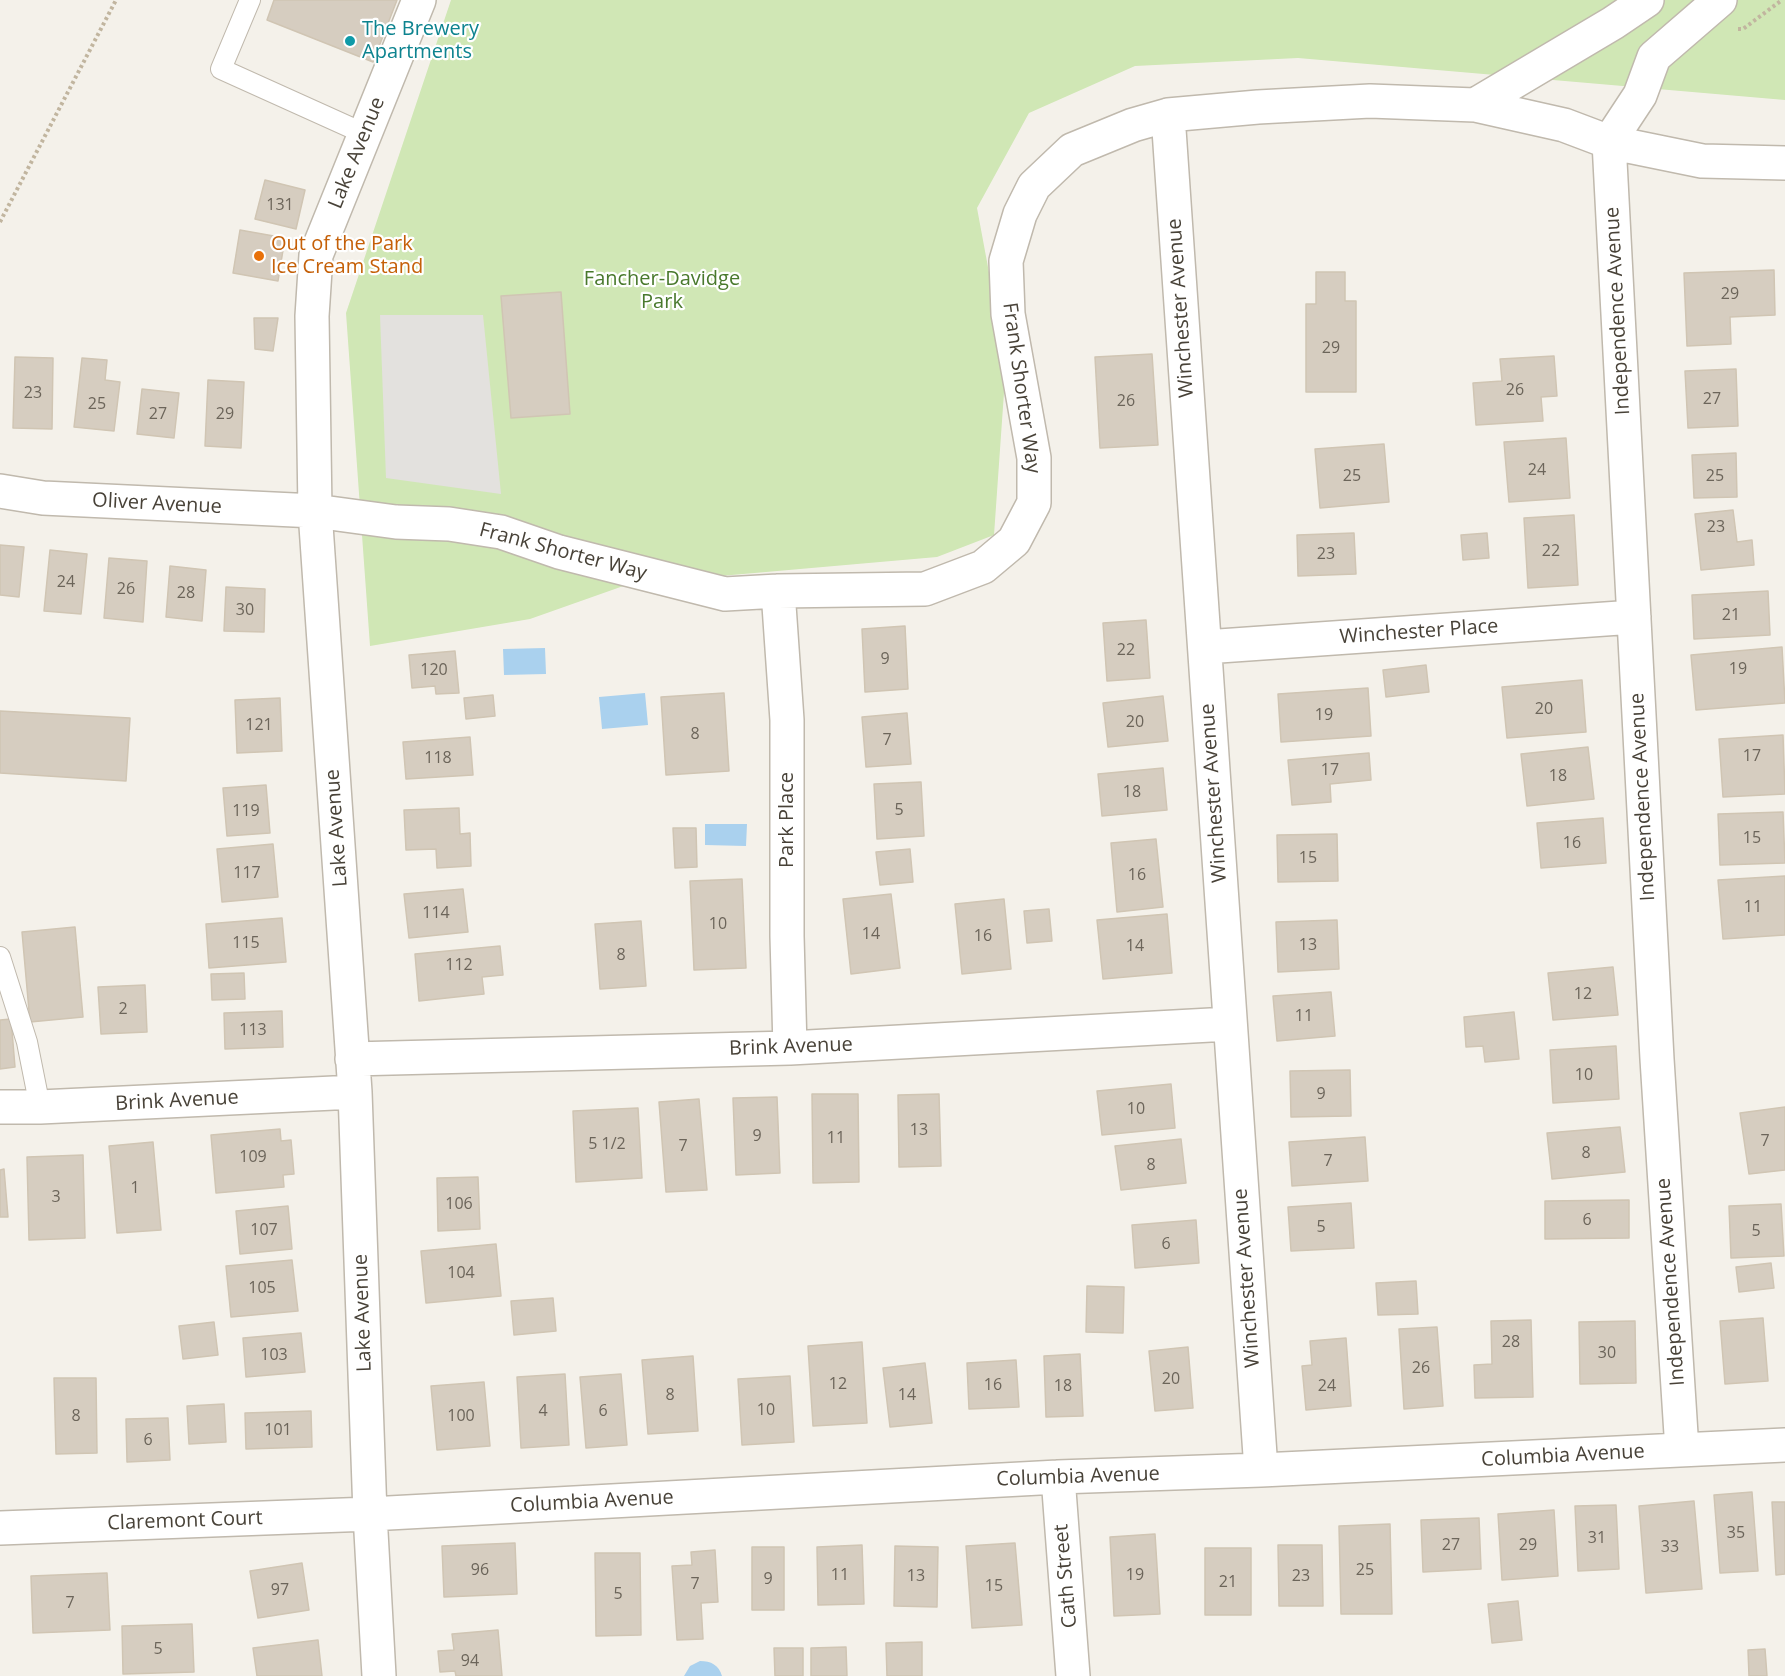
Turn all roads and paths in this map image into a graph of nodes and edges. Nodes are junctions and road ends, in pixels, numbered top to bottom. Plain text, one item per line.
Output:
1 (116, 0) edge
2 (250, 0) edge
3 (419, 0) edge
4 (1647, 0) edge
5 (1720, 0) edge
6 (1475, 105) junction
7 (1168, 115) junction
8 (365, 134) junction
9 (1609, 142) junction
10 (1785, 163) edge
11 (0, 222) edge
12 (0, 491) edge
13 (315, 511) junction
14 (778, 591) junction
15 (1634, 617) junction
16 (1205, 647) junction
17 (0, 957) edge
18 (1229, 1024) junction
19 (790, 1048) junction
20 (352, 1059) junction
21 (355, 1092) junction
22 (0, 1107) edge
23 (40, 1107) junction
24 (1785, 1445) edge
25 (1682, 1450) junction
26 (1261, 1470) junction
27 (1058, 1477) junction
28 (370, 1514) junction
29 (0, 1528) edge
30 (379, 1676) edge
31 (1074, 1676) edge

1 - 11 path
2 - 8 lane
3 - 8 street, Lake Avenue
4 - 6 street
5 - 9 street
6 - 7 street, Frank Shorter Way
6 - 9 street, Frank Shorter Way
7 - 14 street, Frank Shorter Way
7 - 16 street, Winchester Avenue
8 - 13 street, Lake Avenue
9 - 10 street, Frank Shorter Way
9 - 15 street, Independence Avenue
12 - 13 street, Oliver Avenue
13 - 14 street, Frank Shorter Way
13 - 20 street, Lake Avenue
14 - 19 street, Park Place
15 - 16 street, Winchester Place
15 - 25 street, Independence Avenue
16 - 18 street, Winchester Avenue
17 - 23 lane
18 - 19 street, Brink Avenue
18 - 26 street, Winchester Avenue
19 - 20 street, Brink Avenue
20 - 21 street, Lake Avenue
21 - 23 street, Brink Avenue
21 - 28 street, Lake Avenue
22 - 23 street, Brink Avenue
24 - 25 street, Columbia Avenue
25 - 26 street, Columbia Avenue
26 - 27 street, Columbia Avenue
27 - 28 street, Columbia Avenue
27 - 31 street, Cath Street
28 - 29 street, Claremont Court
28 - 30 street, Lake Avenue

